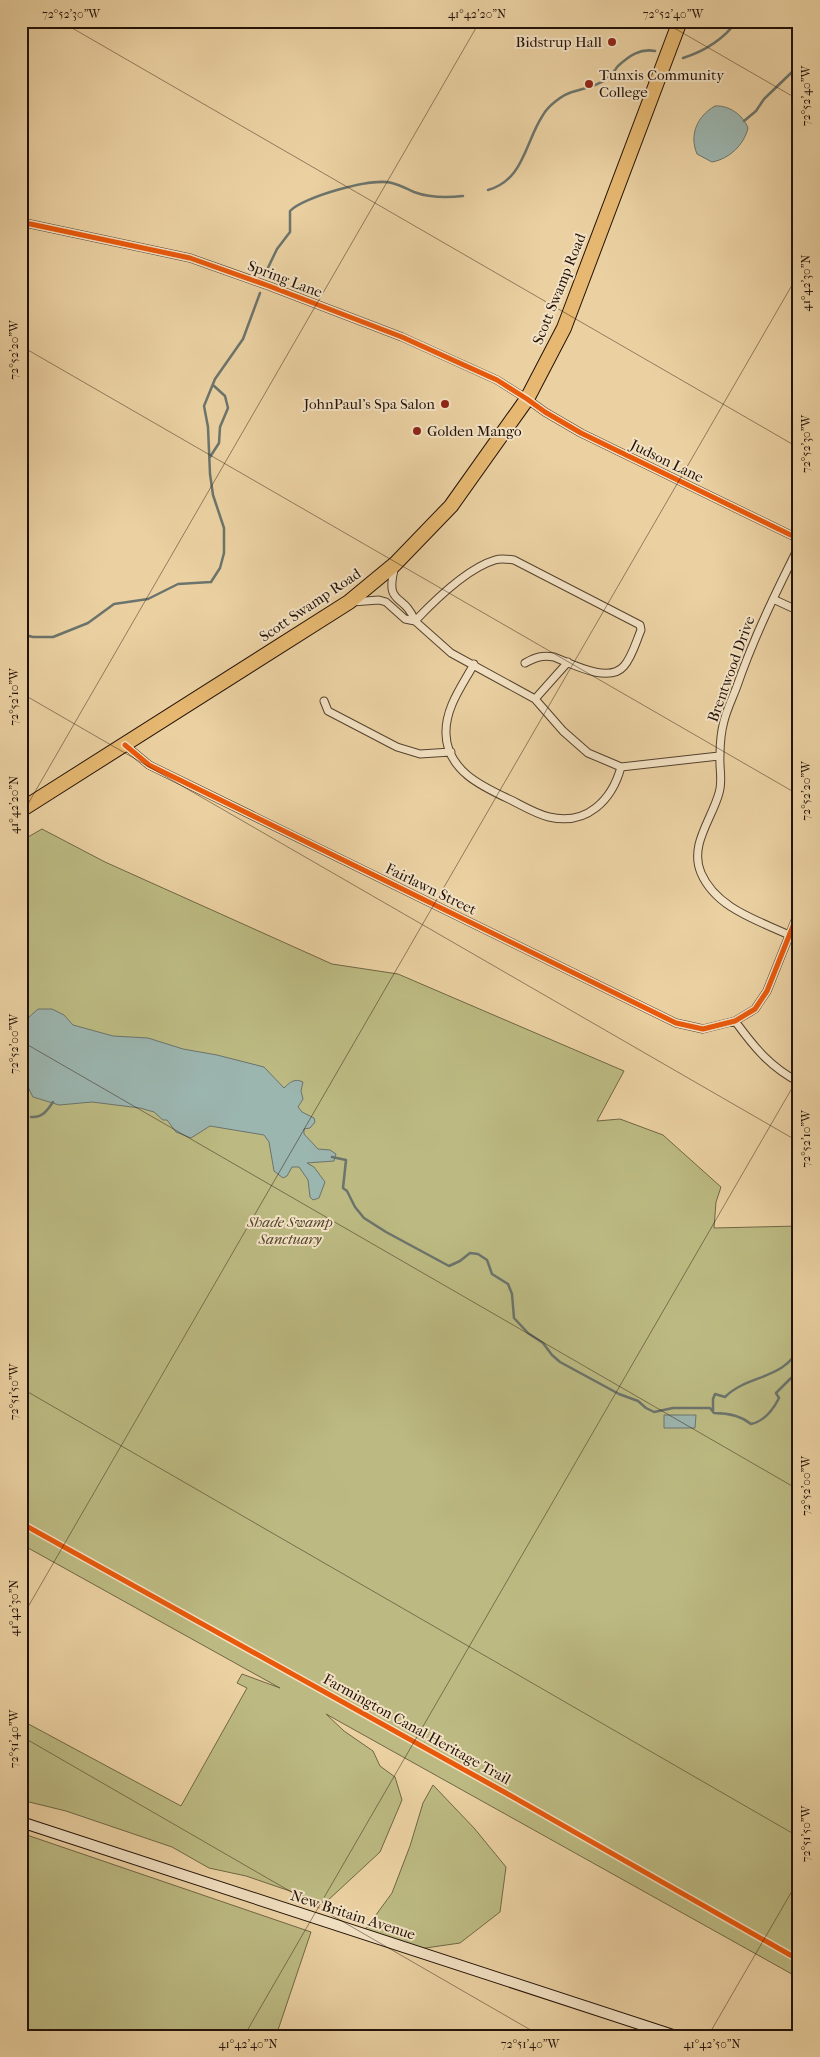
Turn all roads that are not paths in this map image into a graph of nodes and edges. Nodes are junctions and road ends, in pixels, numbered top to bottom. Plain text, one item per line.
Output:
1 (680, 21) edge
2 (21, 222) edge
3 (527, 399) junction
4 (799, 539) edge
5 (799, 546) edge
6 (395, 564) junction
7 (773, 599) junction
8 (349, 602) junction
9 (799, 610) edge
10 (415, 621) junction
11 (568, 662) junction
12 (525, 663) dead end
13 (474, 664) junction
14 (535, 699) junction
15 (324, 701) dead end
16 (125, 745) junction
17 (451, 752) junction
18 (720, 756) junction
19 (621, 767) junction
20 (21, 810) edge
21 (799, 911) edge
22 (789, 935) junction
23 (735, 1022) junction
24 (799, 1082) edge
25 (21, 1822) edge
26 (676, 2036) edge

1 - 3 highway, Scott Swamp Road
2 - 3 street, Spring Lane
3 - 4 street, Judson Lane
3 - 6 highway, Scott Swamp Road
5 - 7 street, Brentwood Drive
6 - 8 highway, Scott Swamp Road
6 - 10 street
7 - 9 street
7 - 18 street, Brentwood Drive
8 - 10 street
8 - 16 highway, Scott Swamp Road
10 - 11 street
10 - 13 street
11 - 12 street
11 - 14 street
13 - 14 street
13 - 17 street
14 - 19 street
15 - 17 street
16 - 20 highway, Scott Swamp Road
16 - 23 street, Fairlawn Street
17 - 19 street
18 - 19 street
18 - 22 street, Brentwood Drive
21 - 22 street
22 - 23 street
23 - 24 street
25 - 26 street, New Britain Avenue

